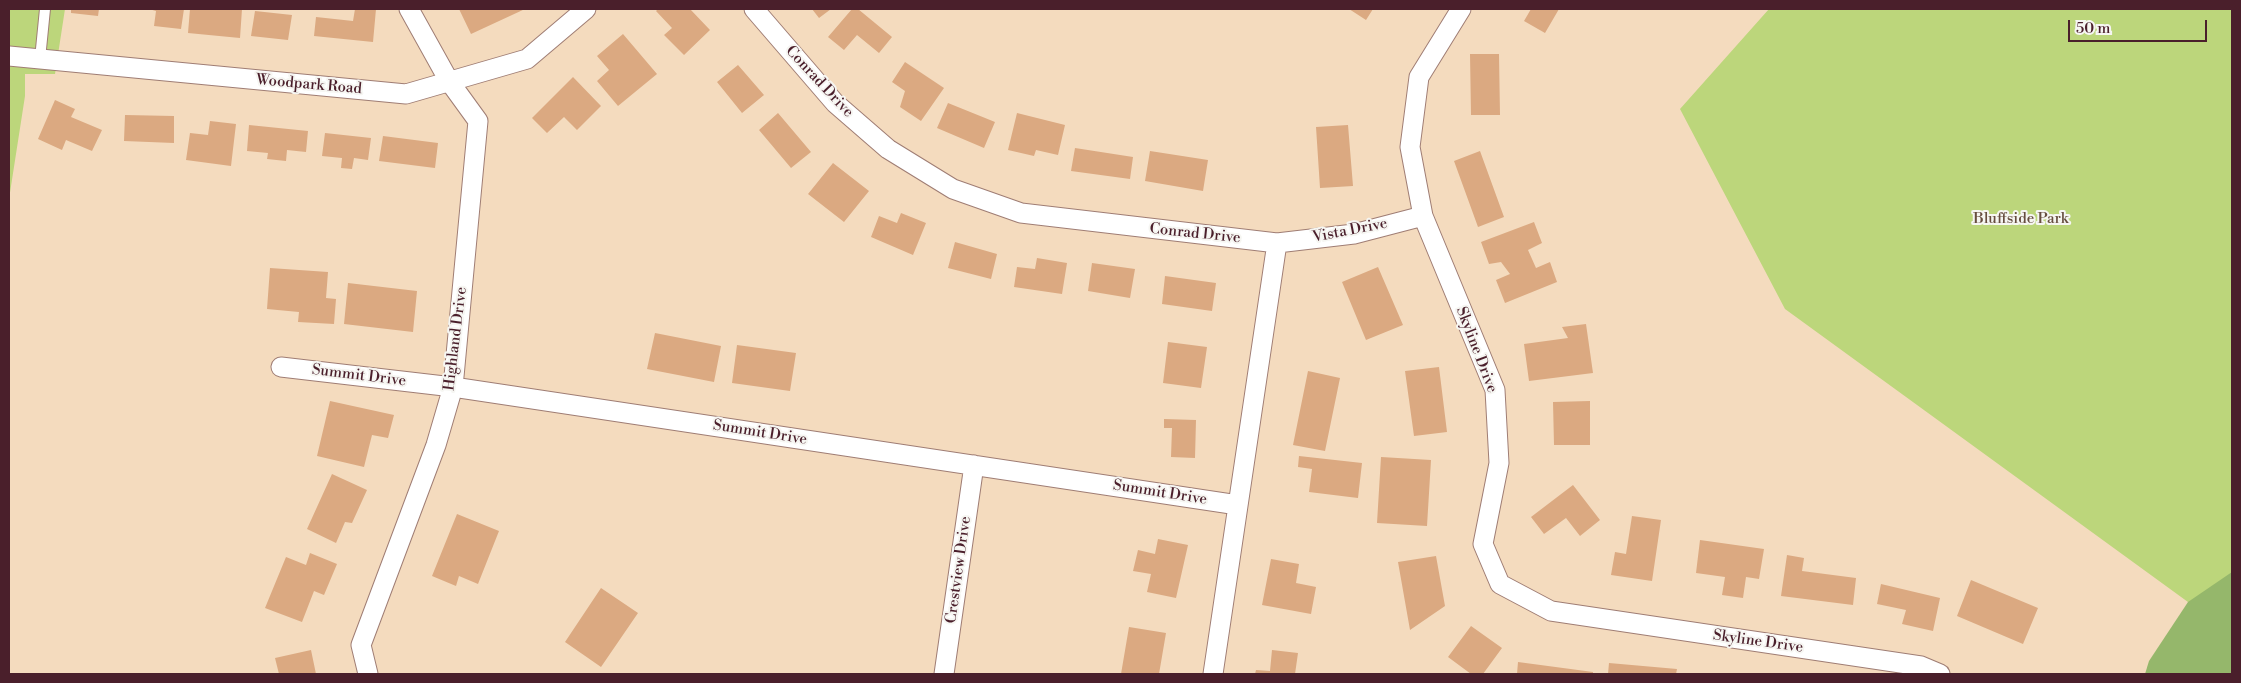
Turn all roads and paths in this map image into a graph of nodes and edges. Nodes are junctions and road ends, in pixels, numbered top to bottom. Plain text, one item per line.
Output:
1 (45, 9) edge
2 (409, 9) edge
3 (586, 9) edge
4 (754, 9) edge
5 (1461, 9) edge
6 (9, 56) edge
7 (40, 59) junction
8 (449, 81) junction
9 (1423, 216) junction
10 (1277, 243) junction
11 (280, 367) dead end
12 (453, 387) junction
13 (974, 465) junction
14 (1238, 505) junction
15 (368, 674) edge
16 (944, 674) edge
17 (1213, 674) edge
18 (1940, 674) edge

1 - 7 lane
2 - 8 street, Highland Drive
3 - 8 street, Woodpark Road
4 - 10 street, Conrad Drive
5 - 9 street, Skyline Drive
6 - 7 street, Woodpark Road
7 - 8 street, Woodpark Road
8 - 12 street, Highland Drive
9 - 10 street, Vista Drive
9 - 18 street, Skyline Drive
10 - 14 street
11 - 12 street, Summit Drive
12 - 13 street, Summit Drive
12 - 15 street, Highland Drive
13 - 14 street, Summit Drive
13 - 16 street, Crestview Drive
14 - 17 street

